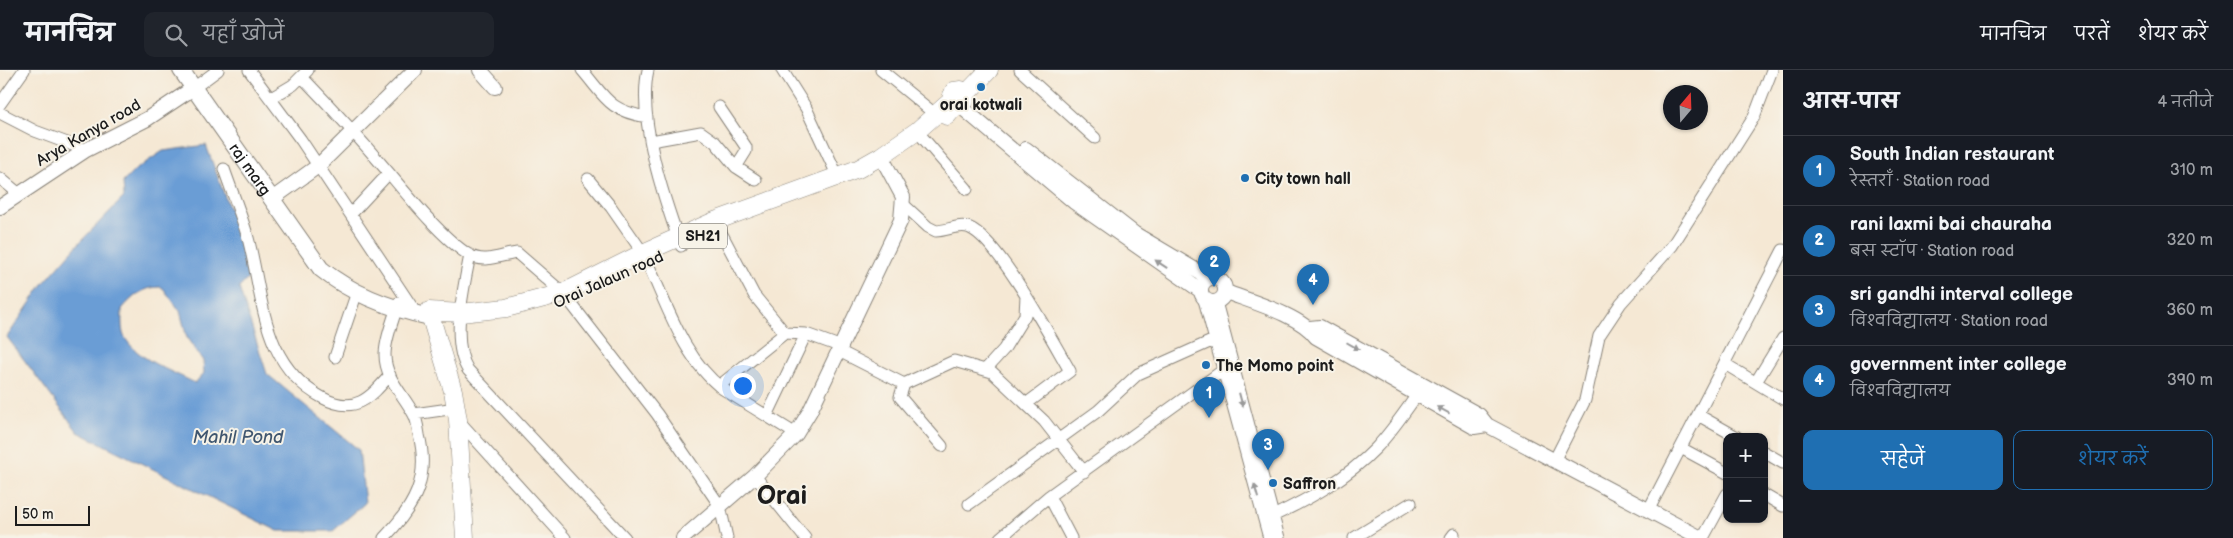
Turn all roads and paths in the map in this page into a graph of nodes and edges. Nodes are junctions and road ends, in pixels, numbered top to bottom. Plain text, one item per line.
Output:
1 (24, 70) edge
2 (181, 70) edge
3 (218, 70) edge
4 (249, 70) edge
5 (415, 70) edge
6 (480, 70) edge
7 (582, 70) edge
8 (648, 70) edge
9 (782, 70) edge
10 (881, 70) edge
11 (1020, 70) edge
12 (1772, 70) edge
13 (980, 71) edge
14 (305, 73) edge
15 (195, 87) junction
16 (495, 87) dead end
17 (271, 98) junction
18 (960, 99) junction
19 (0, 104) edge
20 (719, 107) dead end
21 (0, 113) edge
22 (936, 116) junction
23 (647, 117) junction
24 (354, 132) junction
25 (924, 138) junction
26 (1095, 138) dead end
27 (651, 141) junction
28 (86, 150) junction
29 (883, 160) junction
30 (318, 166) junction
31 (736, 167) junction
32 (224, 169) dead end
33 (389, 173) junction
34 (838, 177) junction
35 (0, 178) edge
36 (588, 178) dead end
37 (756, 180) dead end
38 (968, 189) dead end
39 (18, 194) junction
40 (272, 199) junction
41 (776, 202) junction
42 (903, 204) junction
43 (0, 207) edge
44 (351, 214) junction
45 (716, 225) junction
46 (680, 242) junction
47 (1783, 250) edge
48 (470, 255) junction
49 (645, 257) junction
50 (321, 269) junction
51 (1209, 278) junction
52 (357, 292) junction
53 (1202, 294) junction
54 (566, 296) junction
55 (1026, 296) junction
56 (1221, 297) junction
57 (413, 309) junction
58 (461, 316) junction
59 (785, 333) junction
60 (806, 334) junction
61 (1783, 338) edge
62 (1214, 340) junction
63 (841, 349) junction
64 (334, 358) dead end
65 (1725, 364) junction
66 (985, 370) junction
67 (1222, 371) junction
68 (390, 375) junction
69 (1756, 382) junction
70 (904, 384) junction
71 (719, 386) junction
72 (1420, 391) junction
73 (1783, 399) edge
74 (1026, 404) junction
75 (414, 414) junction
76 (457, 414) junction
77 (1698, 415) junction
78 (767, 416) junction
79 (1730, 433) edge
80 (796, 434) junction
81 (1058, 438) junction
82 (942, 446) dead end
83 (1681, 448) junction
84 (1768, 454) edge
85 (1554, 461) junction
86 (1783, 463) edge
87 (1723, 471) edge
88 (1084, 472) junction
89 (755, 476) junction
90 (1049, 496) junction
91 (1768, 497) edge
92 (1723, 501) edge
93 (1411, 503) dead end
94 (969, 504) dead end
95 (720, 506) junction
96 (1783, 506) edge
97 (1648, 511) junction
98 (1274, 516) junction
99 (384, 538) edge
100 (465, 538) edge
101 (565, 538) edge
102 (625, 538) edge
103 (683, 538) edge
104 (727, 538) edge
105 (805, 538) edge
106 (1000, 538) edge
107 (1072, 538) edge
108 (1269, 538) edge
109 (1279, 538) edge
110 (1354, 538) edge
111 (1702, 538) edge

1 - 19 street
2 - 15 main road, raj marg
3 - 15 street
4 - 17 street
5 - 24 street
6 - 16 street
7 - 23 street
8 - 23 street
9 - 34 street
10 - 22 street
11 - 26 street
12 - 85 street
13 - 18 main road, Orai Jalaun road / SH21
14 - 17 street
14 - 24 street
15 - 28 street, Arya Kanya road
15 - 40 main road, raj marg
17 - 30 street
18 - 22 main road, Orai Jalaun road / SH21
18 - 25 main road, Orai Jalaun road / SH21
18 - 51 street
53 -> 18 street
20 - 31 street
21 - 28 street
22 - 29 main road, Orai Jalaun road / SH21
23 - 27 street
24 - 30 street
24 - 33 street
25 - 29 main road, Orai Jalaun road / SH21
25 - 38 street
27 - 31 street
27 - 46 street
28 - 39 street, Arya Kanya road
29 - 34 main road, Orai Jalaun road / SH21
29 - 41 main road, Orai Jalaun road / SH21
29 - 42 street
30 - 40 street
30 - 44 street
31 - 37 street
32 - 68 street
33 - 44 street
33 - 48 street
34 - 41 main road, Orai Jalaun road / SH21
35 - 39 street
36 - 49 street
39 - 43 street, Arya Kanya road
40 - 50 main road, raj marg
41 - 45 main road, Orai Jalaun road / SH21
42 - 55 street
42 - 63 street
44 - 57 street
45 - 46 main road, Orai Jalaun road / SH21
45 - 59 street
46 - 49 main road, Orai Jalaun road / SH21
47 - 65 street
48 - 54 street
48 - 58 street
49 - 54 main road, Orai Jalaun road / SH21
49 - 71 street
50 - 52 main road
50 - 57 main road
51 - 53 street
51 - 56 street
52 - 57 main road
52 - 64 street
53 - 56 street
53 - 62 street
54 - 58 main road, Orai Jalaun road / SH21
54 - 95 street
55 - 66 street
55 - 74 street
56 - 72 street
56 -> 98 street
57 - 58 main road, Orai Jalaun road / SH21
57 - 68 street
57 - 76 main road
58 - 102 street
59 - 60 street
59 - 71 street
60 - 63 street
60 - 78 street
61 - 69 street
62 - 67 street
62 - 81 street
63 - 70 street
63 - 80 street
65 - 69 street
65 - 77 street
66 - 70 street
66 - 74 street
67 - 88 street
108 -> 67 street
68 - 75 street
69 - 73 street
70 - 82 street
71 - 78 street
72 - 85 street
72 - 98 street
74 - 81 street
75 - 76 street
75 - 99 street
76 - 100 main road
76 - 101 street
77 - 79 street
77 - 83 street
78 - 80 street
80 - 89 street
81 - 88 street
81 - 94 street
83 - 87 street
83 - 97 street
84 - 86 street
85 - 97 street
88 - 90 street
89 - 95 street
89 - 105 street
90 - 106 street
90 - 107 street
91 - 96 street
92 - 111 street
93 - 110 street
95 - 103 street
95 - 104 street
97 - 111 street
98 - 109 street

